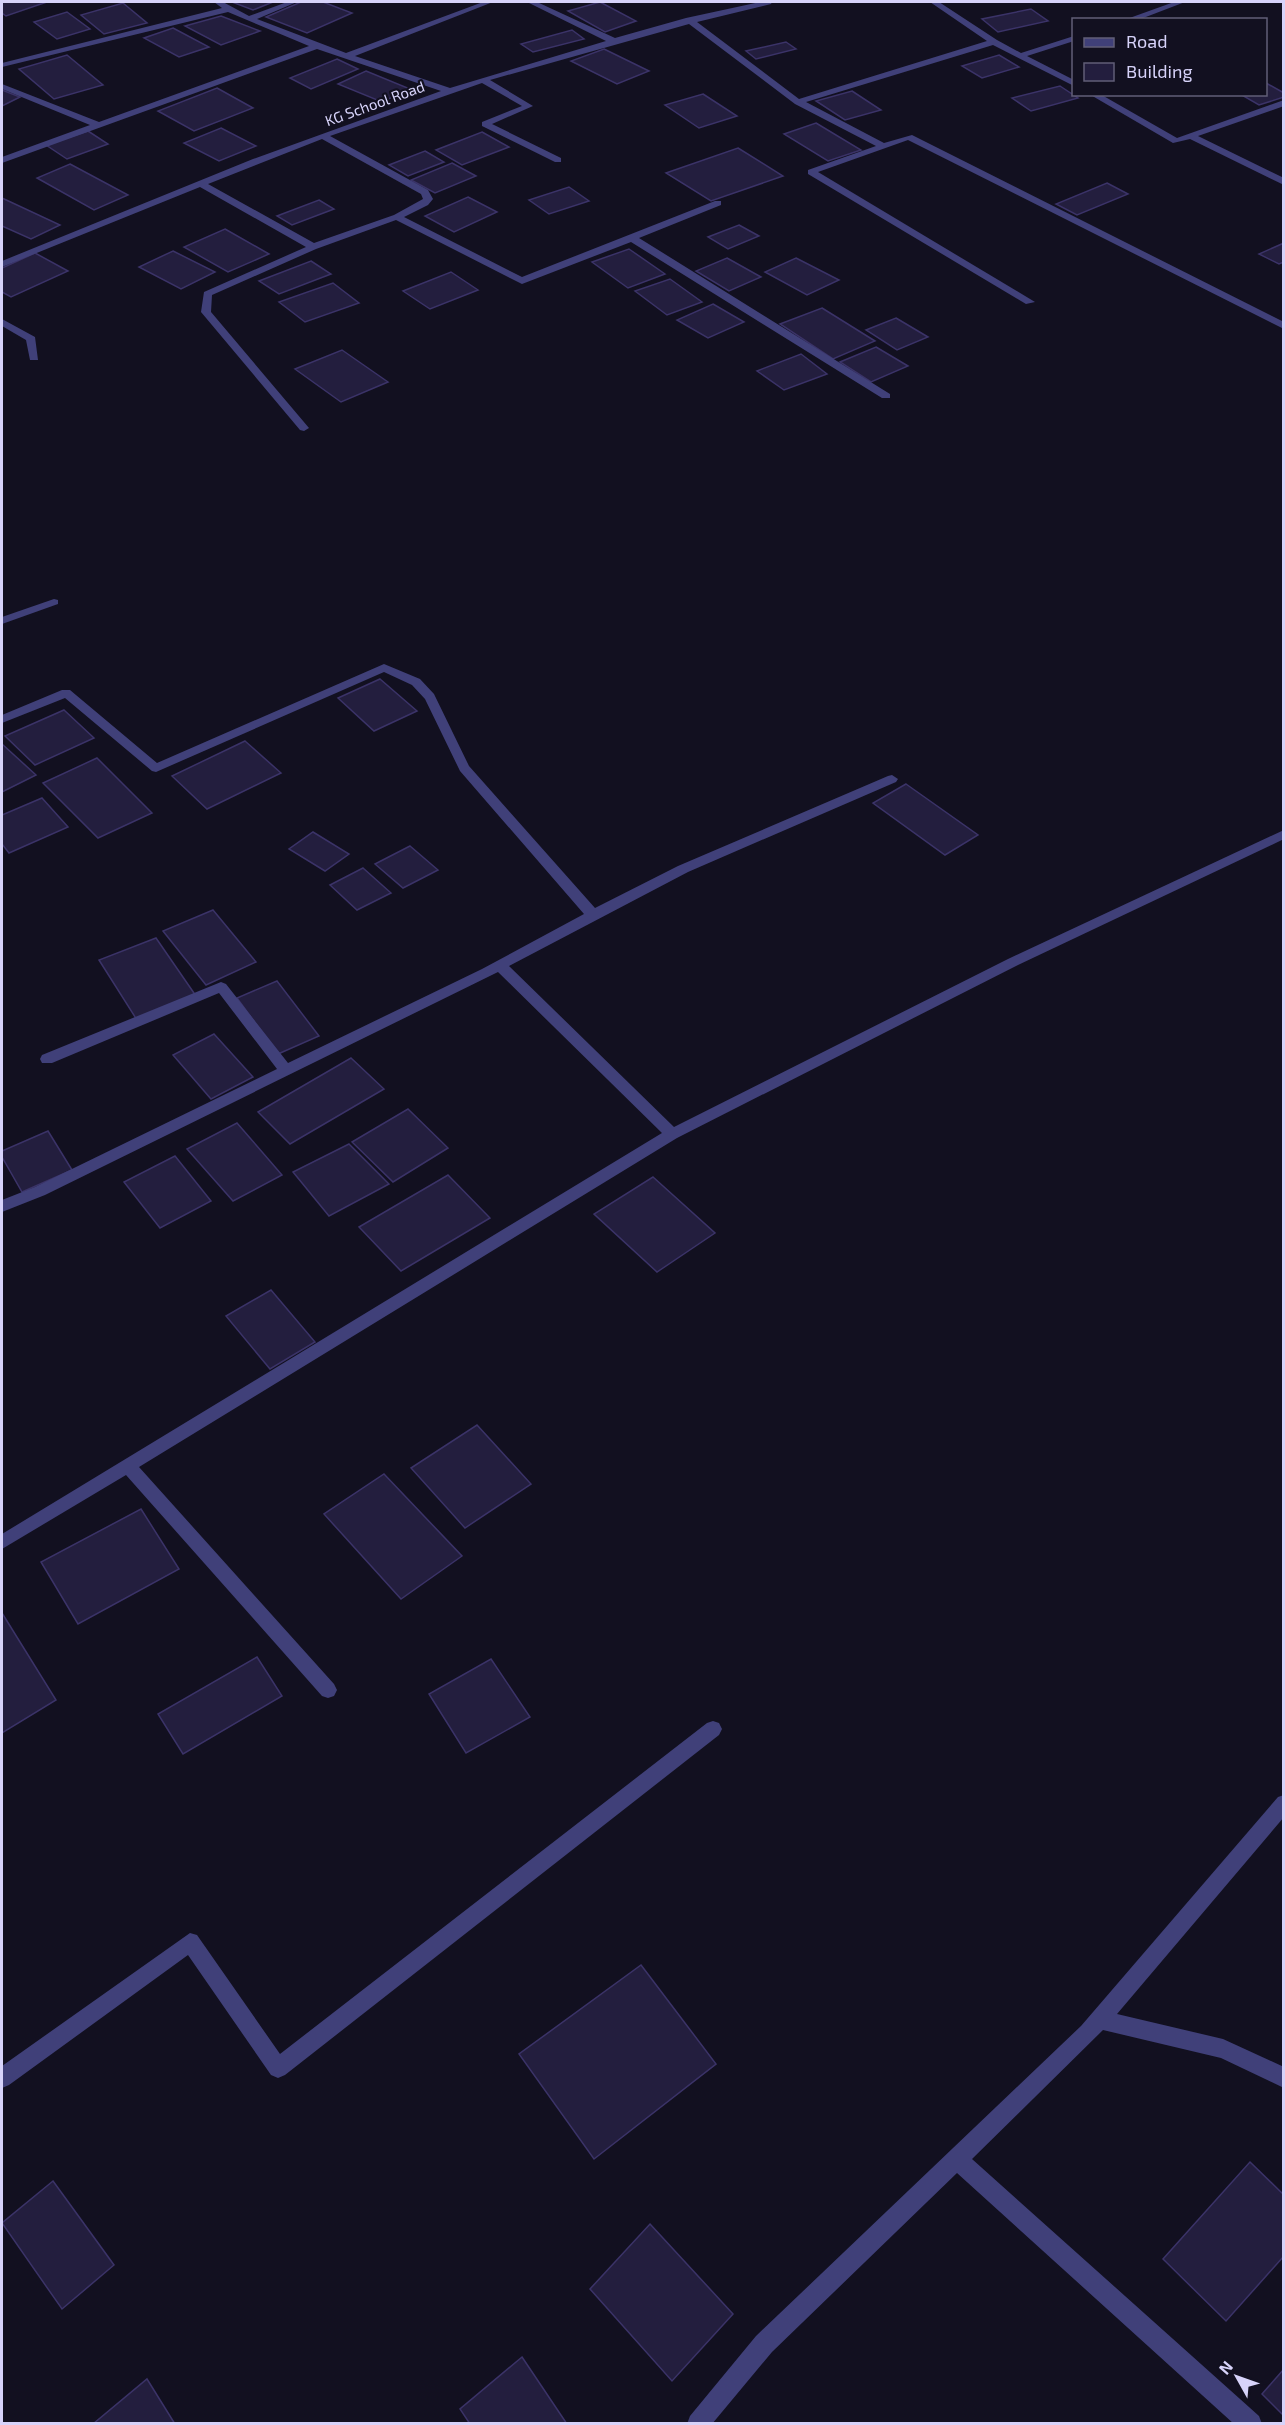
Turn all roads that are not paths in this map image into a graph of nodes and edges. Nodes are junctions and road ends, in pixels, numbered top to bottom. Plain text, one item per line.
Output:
1 (218, 2) edge
2 (293, 2) edge
3 (489, 2) edge
4 (531, 2) edge
5 (768, 2) edge
6 (934, 2) edge
7 (1181, 2) edge
8 (229, 9) junction
9 (1134, 18) edge
10 (249, 19) junction
11 (689, 20) junction
12 (1072, 39) edge
13 (614, 40) junction
14 (994, 42) junction
15 (318, 46) junction
16 (1022, 55) junction
17 (347, 56) junction
18 (2, 65) edge
19 (485, 81) junction
20 (1072, 83) edge
21 (2, 86) edge
22 (451, 91) junction
23 (1097, 96) edge
24 (798, 102) junction
25 (1284, 103) edge
26 (98, 125) junction
27 (1191, 136) junction
28 (324, 137) junction
29 (882, 146) junction
30 (2, 160) edge
31 (558, 160) dead end
32 (1284, 182) edge
33 (202, 184) junction
34 (718, 203) dead end
35 (397, 217) junction
36 (632, 238) junction
37 (313, 247) junction
38 (2, 264) edge
39 (1030, 302) dead end
40 (2, 322) edge
41 (1284, 326) edge
42 (34, 358) dead end
43 (886, 396) dead end
44 (304, 428) dead end
45 (54, 602) dead end
46 (2, 621) edge
47 (2, 719) edge
48 (891, 779) dead end
49 (1284, 834) edge
50 (593, 915) junction
51 (499, 965) junction
52 (47, 1059) dead end
53 (286, 1070) junction
54 (672, 1134) junction
55 (2, 1206) edge
56 (127, 1465) junction
57 (2, 1542) edge
58 (328, 1690) dead end
59 (713, 1729) dead end
60 (1284, 1803) edge
61 (1099, 2019) junction
62 (2, 2078) edge
63 (1284, 2078) edge
64 (957, 2158) junction
65 (698, 2424) edge
66 (1251, 2424) edge

1 - 8 street
2 - 10 street
3 - 17 street
4 - 13 street
5 - 11 street, KG School Road
6 - 14 street
7 - 9 street
8 - 10 street
8 - 18 street
10 - 15 street
11 - 13 street, KG School Road
11 - 24 street
12 - 16 street
13 - 19 street, KG School Road
14 - 16 street
14 - 24 street
15 - 17 street
15 - 26 street
16 - 20 street
17 - 22 street
19 - 22 street, KG School Road
19 - 31 street
21 - 26 street
22 - 28 street, KG School Road
23 - 27 street
24 - 29 street
25 - 27 street
26 - 30 street
27 - 32 street
28 - 33 street, KG School Road
28 - 35 street
29 - 39 street
29 - 41 street
33 - 37 street
33 - 38 street, KG School Road
34 - 36 street
35 - 36 street
35 - 37 street
36 - 43 street
37 - 44 street
40 - 42 street
45 - 46 street
47 - 50 street
48 - 50 street
49 - 54 street
50 - 51 street
51 - 53 street
51 - 54 street
52 - 53 street
53 - 55 street
54 - 56 street
56 - 57 street
56 - 58 street
59 - 62 street
60 - 61 street
61 - 63 street
61 - 64 street
64 - 65 street
64 - 66 street

